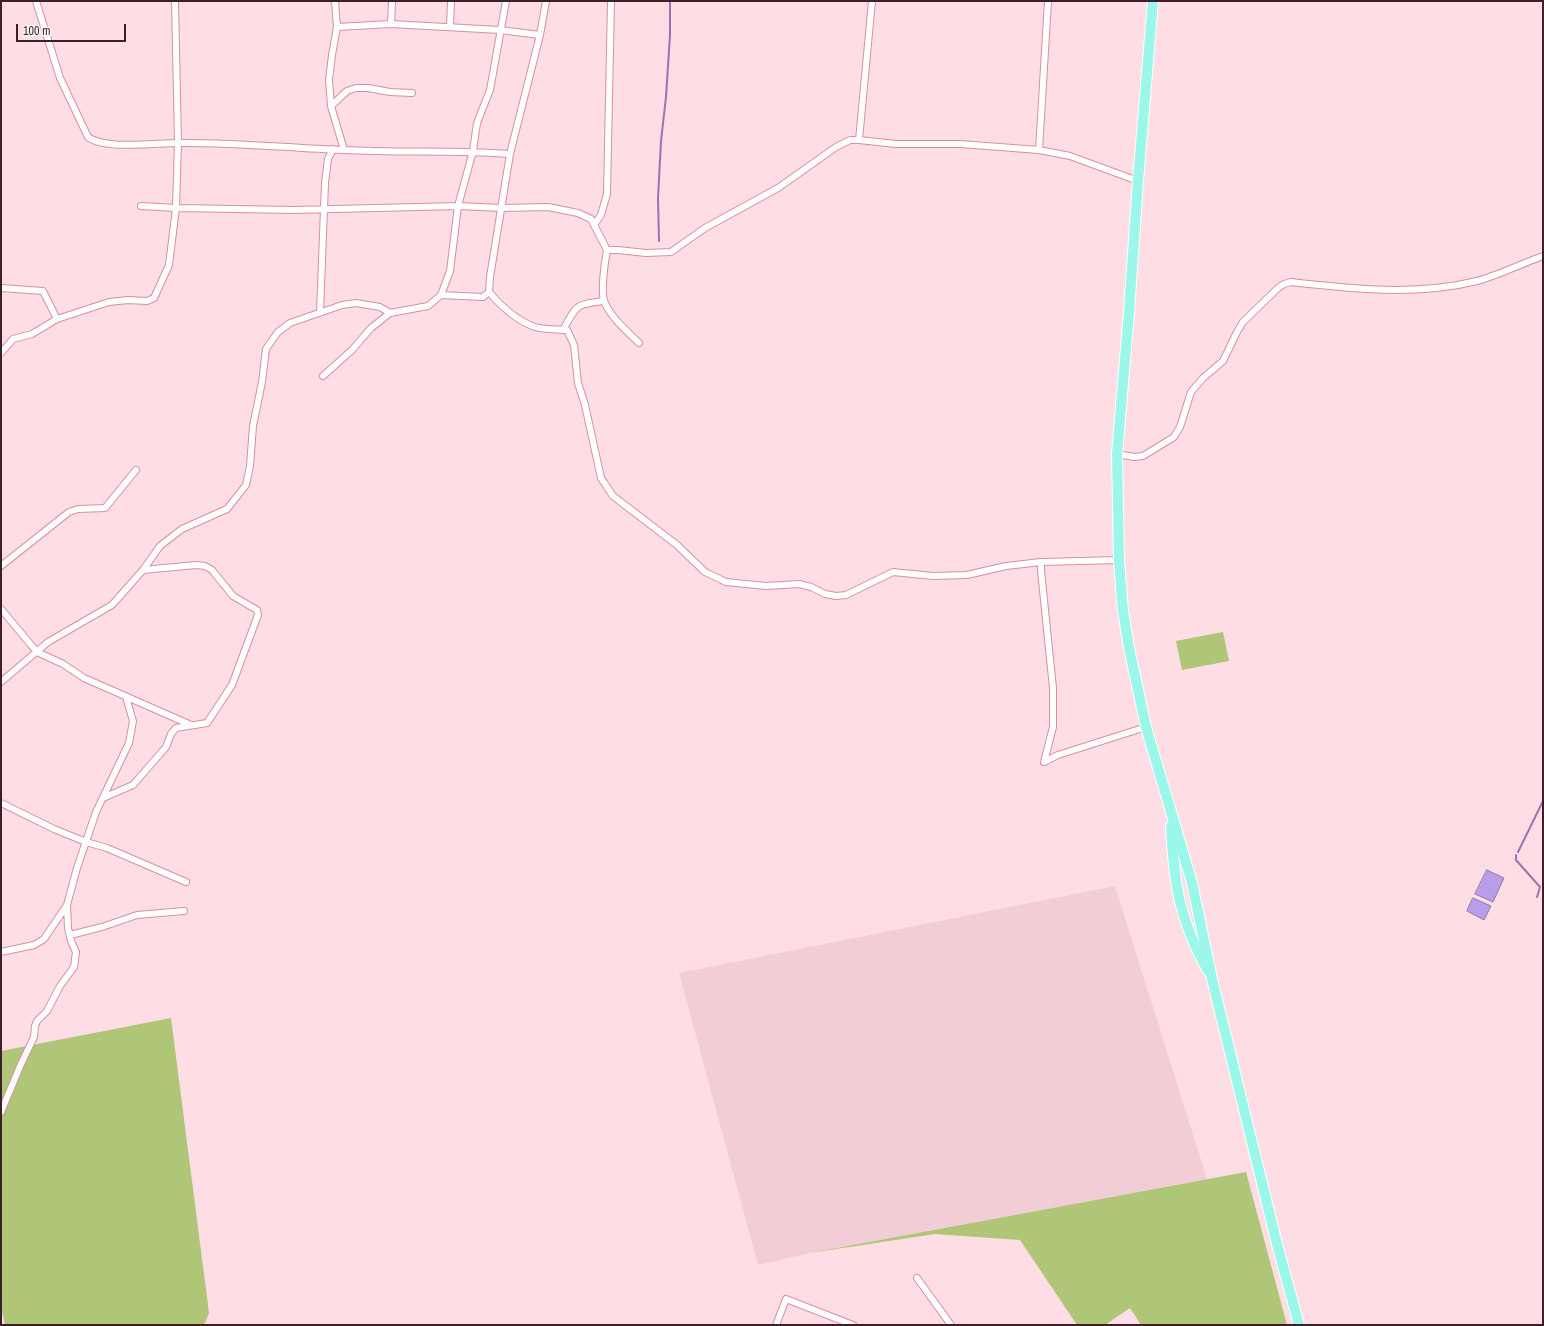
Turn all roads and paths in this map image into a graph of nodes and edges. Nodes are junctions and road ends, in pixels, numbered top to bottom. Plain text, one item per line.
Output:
1 (36, 1) edge
2 (175, 1) edge
3 (335, 1) edge
4 (392, 1) edge
5 (451, 1) edge
6 (506, 1) edge
7 (546, 1) edge
8 (611, 1) edge
9 (872, 1) edge
10 (1048, 1) edge
11 (1153, 1) edge
12 (392, 24) junction
13 (337, 27) junction
14 (450, 27) junction
15 (500, 30) junction
16 (540, 35) junction
17 (412, 93) dead end
18 (331, 106) junction
19 (859, 140) junction
20 (178, 143) junction
21 (333, 149) junction
22 (344, 150) junction
23 (1039, 150) junction
24 (473, 151) junction
25 (510, 154) junction
26 (1138, 181) junction
27 (141, 206) dead end
28 (458, 206) junction
29 (176, 208) junction
30 (501, 208) junction
31 (324, 209) junction
32 (594, 224) junction
33 (606, 250) junction
34 (1543, 256) edge
35 (1, 288) edge
36 (489, 292) junction
37 (441, 295) junction
38 (604, 301) junction
39 (320, 312) junction
40 (390, 314) junction
41 (57, 319) junction
42 (563, 330) junction
43 (639, 343) dead end
44 (1, 353) edge
45 (323, 376) dead end
46 (1117, 454) junction
47 (136, 470) dead end
48 (1119, 560) junction
49 (1041, 562) junction
50 (1, 566) edge
51 (143, 570) junction
52 (1, 609) edge
53 (37, 652) junction
54 (1, 682) edge
55 (126, 697) junction
56 (191, 726) junction
57 (1146, 727) junction
58 (103, 798) junction
59 (1, 803) edge
60 (1171, 810) junction
61 (86, 842) junction
62 (186, 882) dead end
63 (67, 905) junction
64 (184, 911) dead end
65 (70, 935) junction
66 (1, 952) edge
67 (1212, 979) junction
68 (1, 1112) edge
69 (917, 1278) dead end
70 (776, 1325) edge
71 (853, 1325) edge
72 (951, 1325) edge
73 (1299, 1325) edge

1 - 20 street
2 - 20 street
3 - 13 street
4 - 12 street
5 - 14 street
6 - 15 street
7 - 16 street
8 - 32 street
9 - 19 street
10 - 23 street
11 - 26 main road
12 - 13 street
12 - 14 street
13 - 18 street
14 - 15 street
15 - 16 street
15 - 24 street
16 - 25 street
17 - 18 street
18 - 22 street
19 - 23 street
19 - 33 street
20 - 21 street
20 - 29 street
21 - 22 street
21 - 31 street
22 - 24 street
23 - 26 street
24 - 25 street
24 - 28 street
25 - 30 street
26 - 46 main road
27 - 29 street
28 - 30 street
28 - 31 street
28 - 37 street
29 - 31 street
29 - 41 street
30 - 32 street
30 - 36 street
31 - 39 street
32 - 33 street
33 - 38 street
34 - 46 street
35 - 41 street
36 - 37 street
36 - 42 street
37 - 40 street
38 - 42 street
38 - 43 street
39 - 40 street
39 - 51 street
40 - 45 street
41 - 44 street
42 - 49 street
46 - 48 main road
47 - 50 street
48 - 49 street
48 - 57 main road
49 - 57 street
51 - 53 street
51 - 56 street
52 - 53 street
53 - 54 street
53 - 55 street
55 - 56 street
55 - 58 street
56 - 58 street
57 - 60 main road
58 - 61 street
59 - 61 street
60 - 67 main road
60 - 67 main road
61 - 62 street
61 - 63 street
63 - 65 street
63 - 66 street
64 - 65 street
65 - 68 street
67 - 73 main road
69 - 72 street
70 - 71 street

